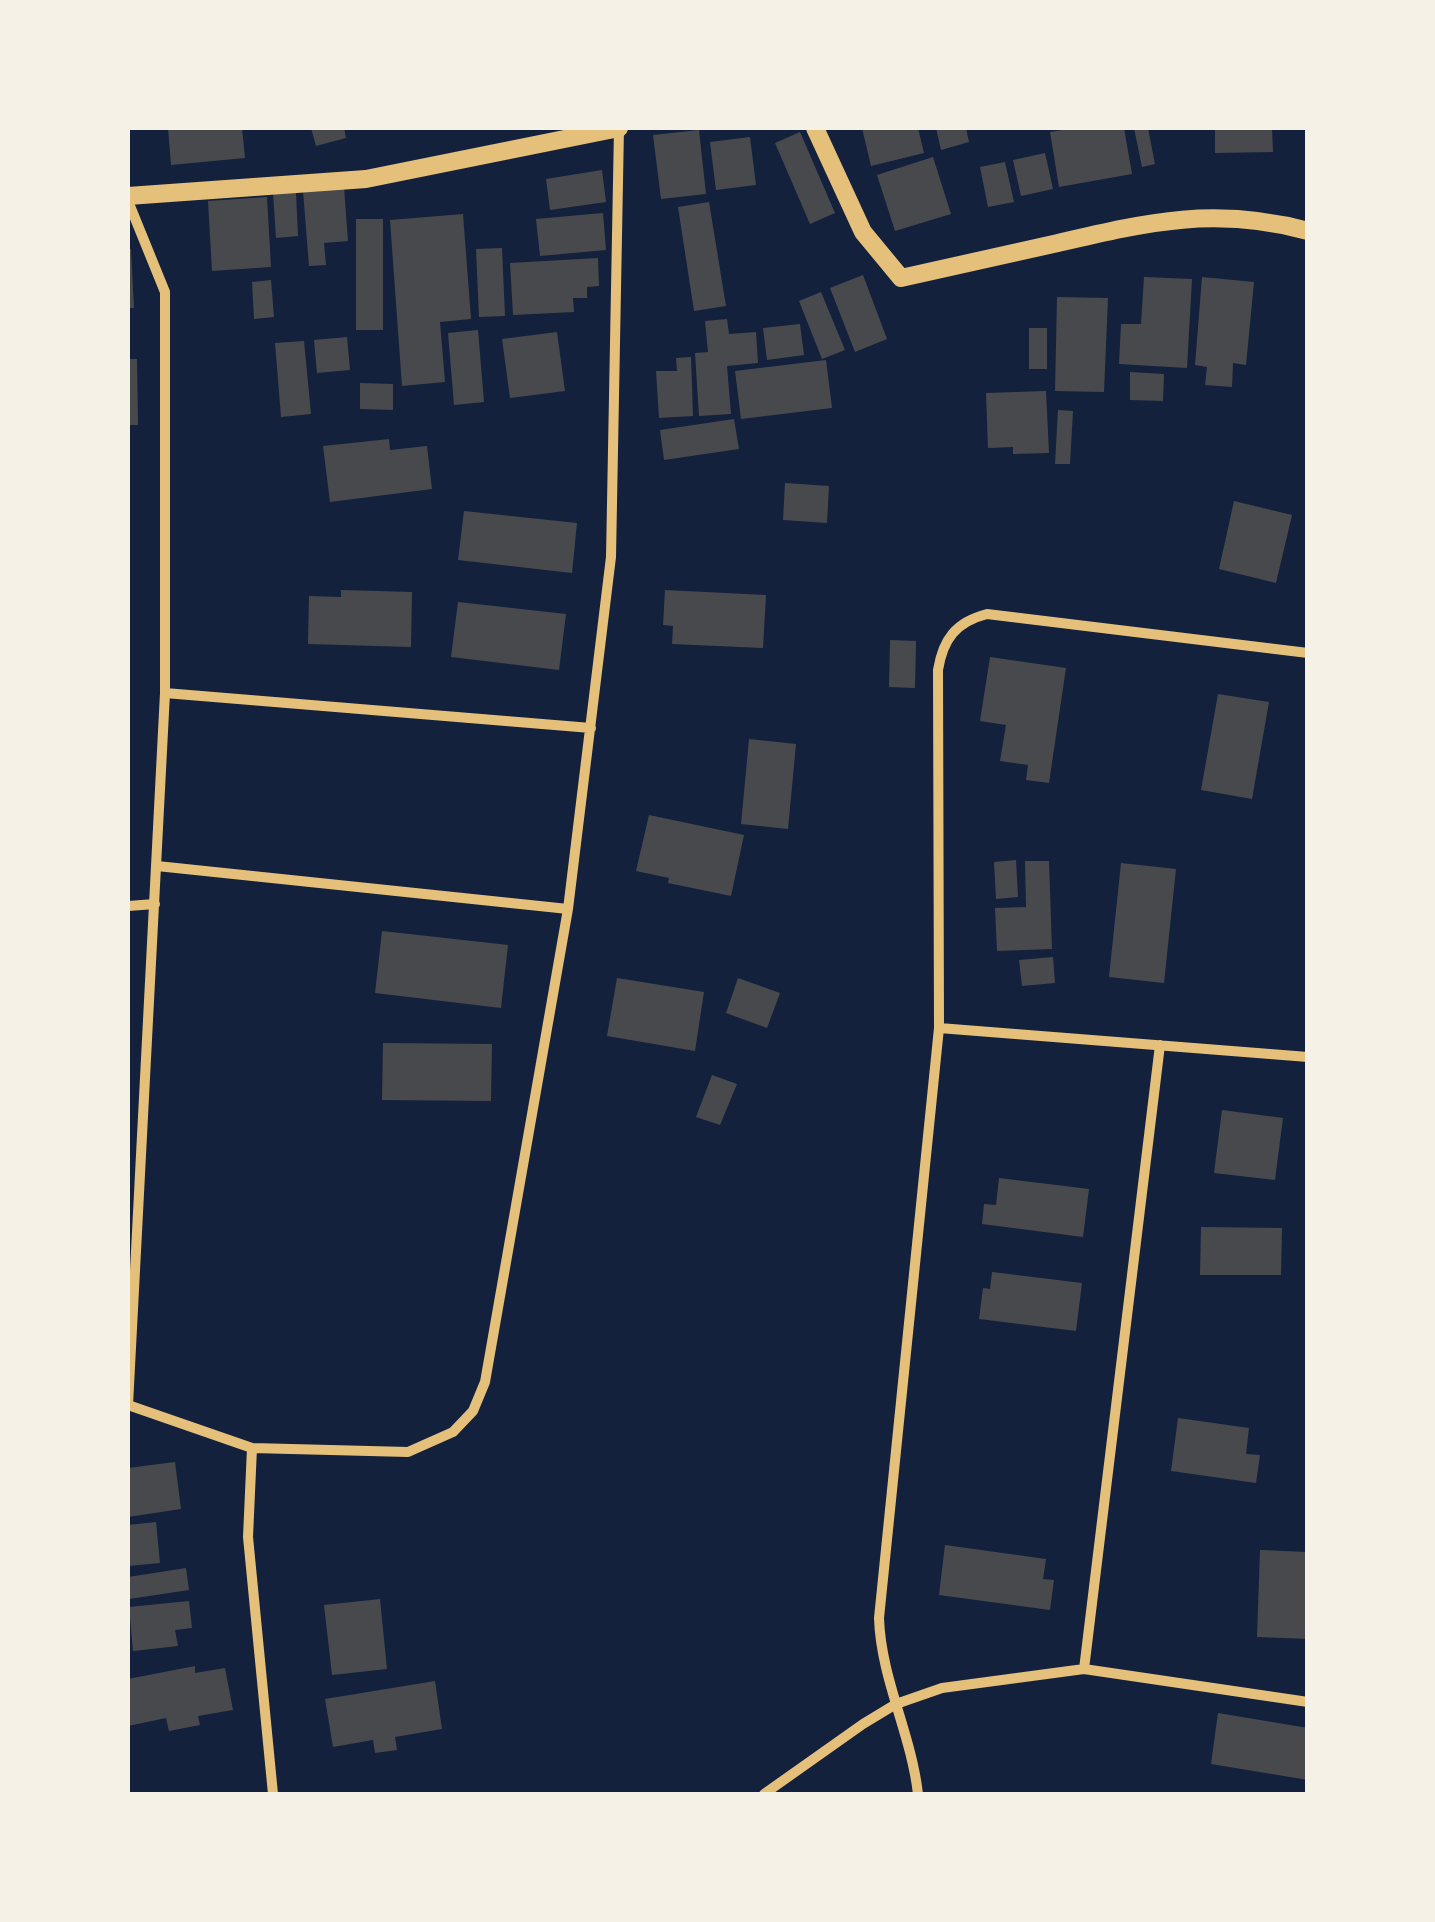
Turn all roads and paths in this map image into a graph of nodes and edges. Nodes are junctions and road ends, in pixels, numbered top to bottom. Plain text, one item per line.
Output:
1 (619, 128) edge
2 (815, 128) edge
3 (128, 198) edge
4 (1308, 231) edge
5 (1308, 652) edge
6 (165, 693) junction
7 (591, 728) junction
8 (157, 866) junction
9 (156, 904) junction
10 (128, 906) edge
11 (568, 909) junction
12 (939, 1028) junction
13 (1160, 1046) junction
14 (1308, 1057) edge
15 (128, 1405) edge
16 (252, 1448) junction
17 (1084, 1669) junction
18 (1308, 1702) edge
19 (896, 1704) junction
20 (273, 1794) edge
21 (764, 1794) edge
22 (918, 1794) edge

1 - 3 street
1 - 7 street
2 - 4 street
3 - 6 street
5 - 12 street
6 - 7 street
6 - 8 street
7 - 11 street
8 - 9 street
8 - 11 street
9 - 10 street
9 - 15 street
11 - 16 street
12 - 13 street
12 - 19 street
13 - 14 street
13 - 17 street
15 - 16 street
16 - 20 street
17 - 18 street
17 - 19 street
19 - 21 street
19 - 22 street

